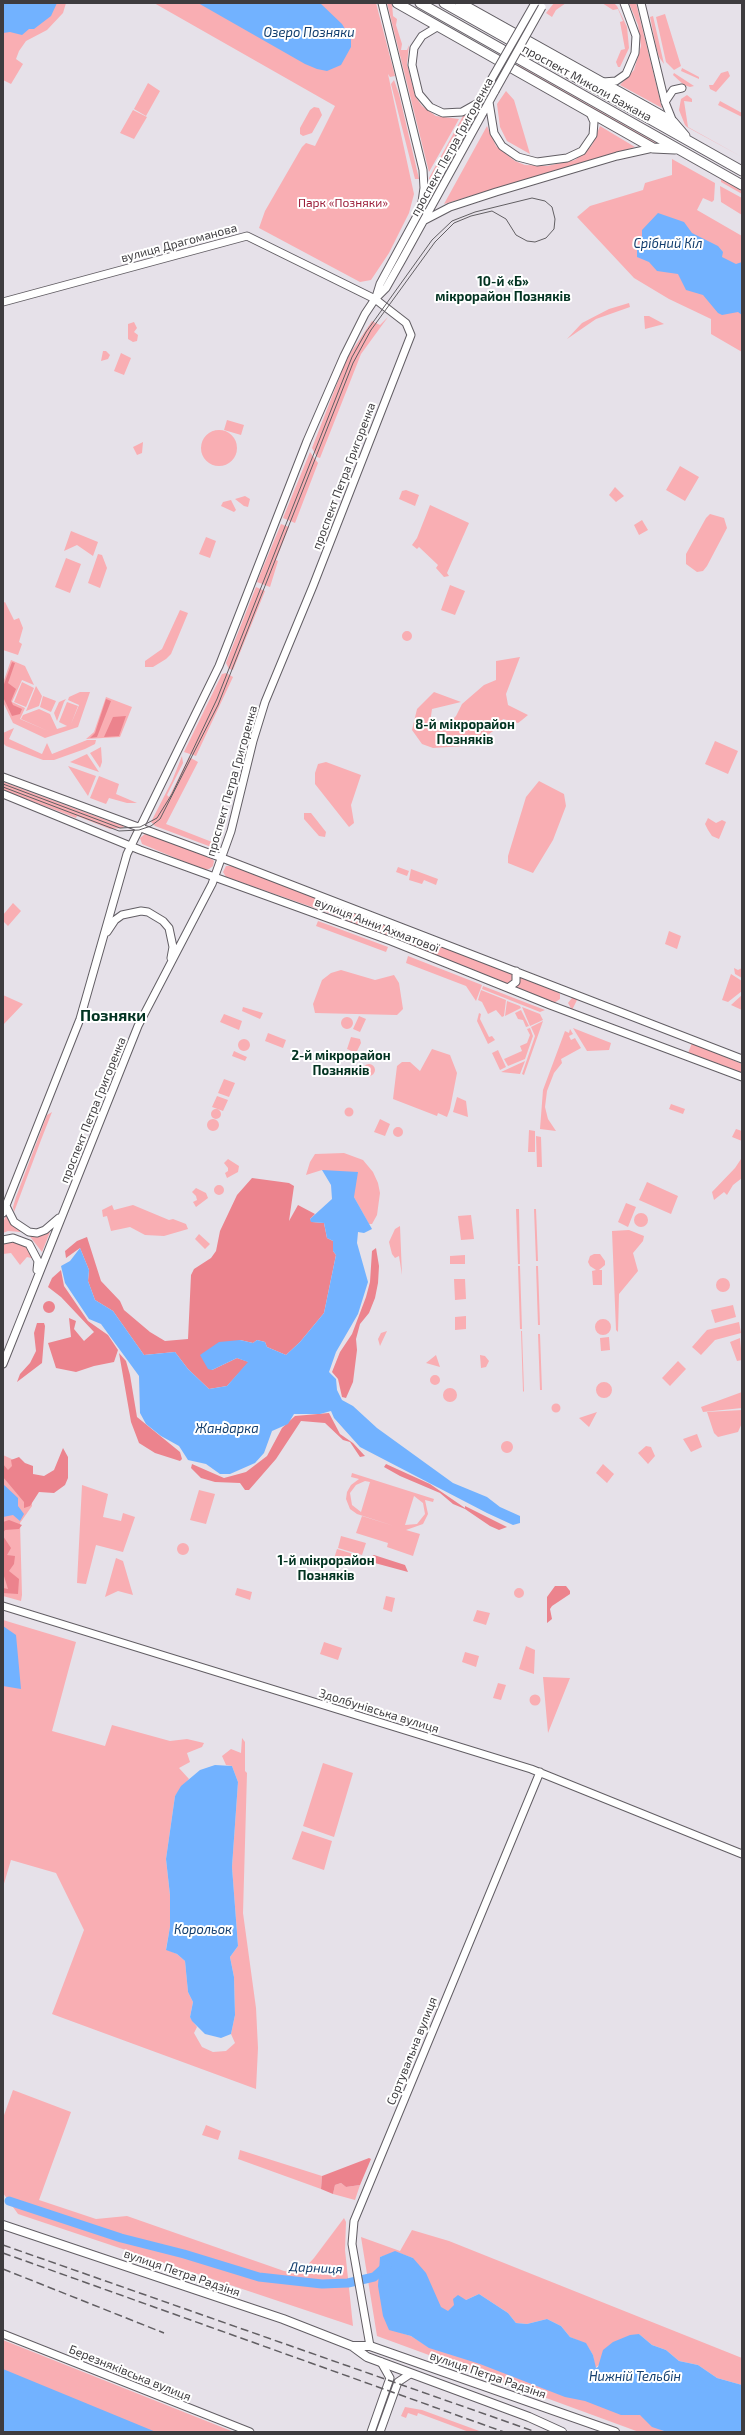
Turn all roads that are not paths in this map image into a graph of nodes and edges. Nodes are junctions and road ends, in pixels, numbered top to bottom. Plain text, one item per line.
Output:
1 (382, 3) edge
2 (397, 3) edge
3 (420, 3) edge
4 (444, 3) edge
5 (535, 3) edge
6 (624, 3) edge
7 (641, 3) edge
8 (462, 4) edge
9 (543, 5) edge
10 (437, 27) junction
11 (603, 82) junction
12 (682, 88) dead end
13 (479, 102) junction
14 (489, 102) junction
15 (665, 102) junction
16 (591, 114) junction
17 (673, 122) junction
18 (695, 145) junction
19 (653, 148) junction
20 (679, 149) junction
21 (742, 171) edge
22 (742, 185) edge
23 (419, 212) junction
24 (424, 220) junction
25 (375, 299) junction
26 (3, 302) edge
27 (3, 777) edge
28 (3, 794) edge
29 (139, 828) junction
30 (131, 846) junction
31 (222, 858) junction
32 (214, 878) junction
33 (103, 939) junction
34 (169, 968) junction
35 (516, 971) junction
36 (508, 988) junction
37 (742, 1059) edge
38 (742, 1078) edge
39 (4, 1210) edge
40 (62, 1214) junction
41 (3, 1240) edge
42 (34, 1284) junction
43 (3, 1364) edge
44 (3, 1606) edge
45 (540, 1772) junction
46 (742, 1854) edge
47 (3, 2225) edge
48 (3, 2334) edge
49 (352, 2346) junction
50 (370, 2346) junction
51 (381, 2362) junction
52 (410, 2374) junction
53 (534, 2404) junction
54 (529, 2417) junction
55 (250, 2432) edge
56 (371, 2432) edge
57 (380, 2432) edge
58 (562, 2432) edge
59 (615, 2432) edge

1 - 23 main road
2 - 10 highway
3 - 20 highway, проспект Миколи Бажана
4 - 18 highway, проспект Миколи Бажана
5 - 13 main road, проспект Петра Григоренка, bridge
6 - 11 main road
7 - 15 main road
8 - 11 highway
9 - 14 main road, проспект Петра Григоренка, bridge
10 - 13 main road
10 - 16 highway
11 - 17 highway
12 - 15 main road, проспект Миколи Бажана
13 - 23 main road, проспект Петра Григоренка
14 - 16 main road
14 - 24 main road, проспект Петра Григоренка
15 - 17 main road
16 - 19 highway
17 - 18 highway
18 - 21 highway, проспект Миколи Бажана
19 - 20 highway
19 - 24 main road
20 - 22 highway, проспект Миколи Бажана
23 - 25 main road, проспект Петра Григоренка
24 - 25 main road, проспект Петра Григоренка
25 - 26 main road, вулиця Драгоманова
25 - 29 main road, проспект Петра Григоренка
25 - 31 main road, проспект Петра Григоренка
27 - 29 main road, вулиця Анни Ахматової
28 - 30 main road, вулиця Анни Ахматової
29 - 30 main road, проспект Петра Григоренка
29 - 31 main road, вулиця Анни Ахматової
30 - 32 main road, вулиця Анни Ахматової
30 - 33 main road, проспект Петра Григоренка
31 - 32 main road, проспект Петра Григоренка
31 - 35 main road, вулиця Анни Ахматової
32 - 34 main road, проспект Петра Григоренка
32 - 36 main road, вулиця Анни Ахматової
33 - 34 main road
33 - 39 main road, проспект Петра Григоренка
34 - 40 main road, проспект Петра Григоренка
35 - 36 main road
35 - 37 main road, вулиця Анни Ахматової
36 - 38 main road, вулиця Анни Ахматової
39 - 40 main road
40 - 42 main road, проспект Петра Григоренка
41 - 42 main road
42 - 43 main road, проспект Петра Григоренка
44 - 45 main road, Здолбунівська вулиця
45 - 46 main road, Здолбунівська вулиця
45 - 50 main road, Сортувальна вулиця
47 - 49 main road, вулиця Петра Радзіня
48 - 55 main road, Березняківська вулиця
49 - 50 main road, вулиця Петра Радзіня
49 - 51 main road, вулиця Петра Радзіня
50 - 53 main road, вулиця Петра Радзіня
51 - 52 main road, вулиця Петра Радзіня
51 - 56 main road
52 - 54 main road, вулиця Петра Радзіня
52 - 57 main road
53 - 54 main road
53 - 59 main road, вулиця Петра Радзіня
54 - 58 main road, вулиця Петра Радзіня

